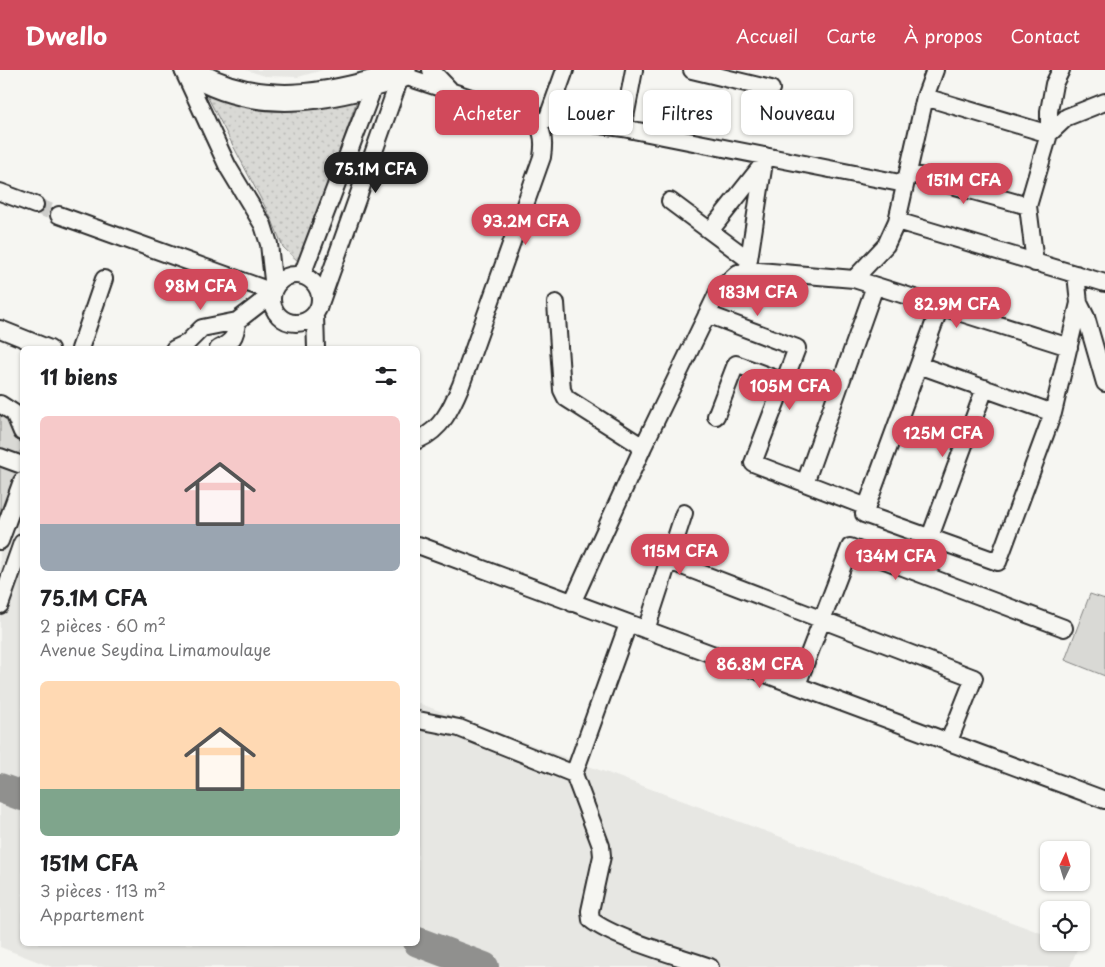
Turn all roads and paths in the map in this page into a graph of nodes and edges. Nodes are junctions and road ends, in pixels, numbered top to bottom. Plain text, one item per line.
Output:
1 (183, 70) edge
2 (431, 70) edge
3 (565, 70) edge
4 (634, 70) edge
5 (692, 70) edge
6 (935, 70) edge
7 (1061, 70) edge
8 (198, 73) edge
9 (716, 73) edge
10 (384, 74) edge
11 (771, 89) dead end
12 (443, 90) edge
13 (450, 90) edge
14 (630, 90) edge
15 (925, 98) junction
16 (1105, 102) edge
17 (549, 119) edge
18 (541, 120) junction
19 (633, 130) edge
20 (1049, 134) junction
21 (765, 160) junction
22 (907, 179) junction
23 (0, 192) edge
24 (670, 201) dead end
25 (35, 205) tunnel mouth
26 (1028, 206) junction
27 (59, 215) tunnel mouth
28 (897, 221) junction
29 (710, 231) junction
30 (1035, 263) junction
31 (748, 266) junction
32 (1076, 274) junction
33 (302, 275) junction
34 (854, 279) junction
35 (104, 280) dead end
36 (1105, 283) edge
37 (875, 286) junction
38 (273, 292) junction
39 (556, 303) dead end
40 (1079, 303) junction
41 (940, 307) junction
42 (318, 308) junction
43 (708, 314) junction
44 (237, 321) junction
45 (0, 329) edge
46 (42, 346) edge
47 (81, 346) edge
48 (180, 346) edge
49 (224, 346) edge
50 (316, 346) edge
51 (1069, 347) junction
52 (919, 365) junction
53 (784, 382) junction
54 (1105, 383) edge
55 (985, 388) junction
56 (12, 410) edge
57 (1053, 413) junction
58 (716, 416) dead end
59 (20, 428) edge
60 (420, 439) edge
61 (643, 447) junction
62 (0, 457) edge
63 (20, 464) edge
64 (805, 483) junction
65 (20, 486) edge
66 (867, 507) junction
67 (684, 513) dead end
68 (930, 537) junction
69 (0, 541) edge
70 (420, 545) edge
71 (20, 550) edge
72 (669, 561) junction
73 (10, 582) edge
74 (572, 603) junction
75 (0, 604) edge
76 (822, 620) junction
77 (628, 624) junction
78 (1064, 628) dead end
79 (646, 630) junction
80 (796, 685) junction
81 (420, 720) edge
82 (948, 741) junction
83 (574, 774) junction
84 (1105, 800) edge
85 (710, 967) edge

1 - 38 street
2 - 13 street
3 - 18 street
4 - 14 street
5 - 9 street
6 - 15 street
7 - 20 street
8 - 10 highway
9 - 11 street
10 - 12 street
10 - 33 street
10 - 42 street
15 - 20 street
15 - 22 street
16 - 20 street
17 - 18 street
18 - 60 street
19 - 21 street
20 - 26 street
21 - 22 street
21 - 29 street
21 - 31 street
22 - 26 street
22 - 28 street
23 - 25 street
24 - 29 street
26 - 30 street
27 - 38 street
28 - 30 street
28 - 34 street
29 - 31 street
30 - 32 street
31 - 34 street
31 - 43 street
32 - 36 street
32 - 40 street
33 - 38 street
33 - 42 street
34 - 37 street
35 - 47 street
37 - 41 street
37 - 64 street
38 - 42 street
38 - 44 street
39 - 61 street
40 - 51 street
40 - 54 street
41 - 51 street
41 - 52 street
42 - 50 street
43 - 53 street
43 - 61 street
44 - 48 street
44 - 49 street
45 - 46 street
51 - 57 street
52 - 55 street
52 - 66 street
53 - 58 street
53 - 64 street
55 - 57 street
55 - 68 street
56 - 59 street
57 - 68 street
61 - 74 street
62 - 63 street
64 - 66 street
65 - 69 street
66 - 68 street
67 - 72 street
70 - 74 street
71 - 73 street
72 - 76 street
72 - 79 street
73 - 75 street
74 - 77 street
76 - 78 street
76 - 80 street
76 - 82 street
77 - 79 street
77 - 83 street
79 - 80 street
80 - 82 street
81 - 83 street
82 - 84 street
83 - 85 street

